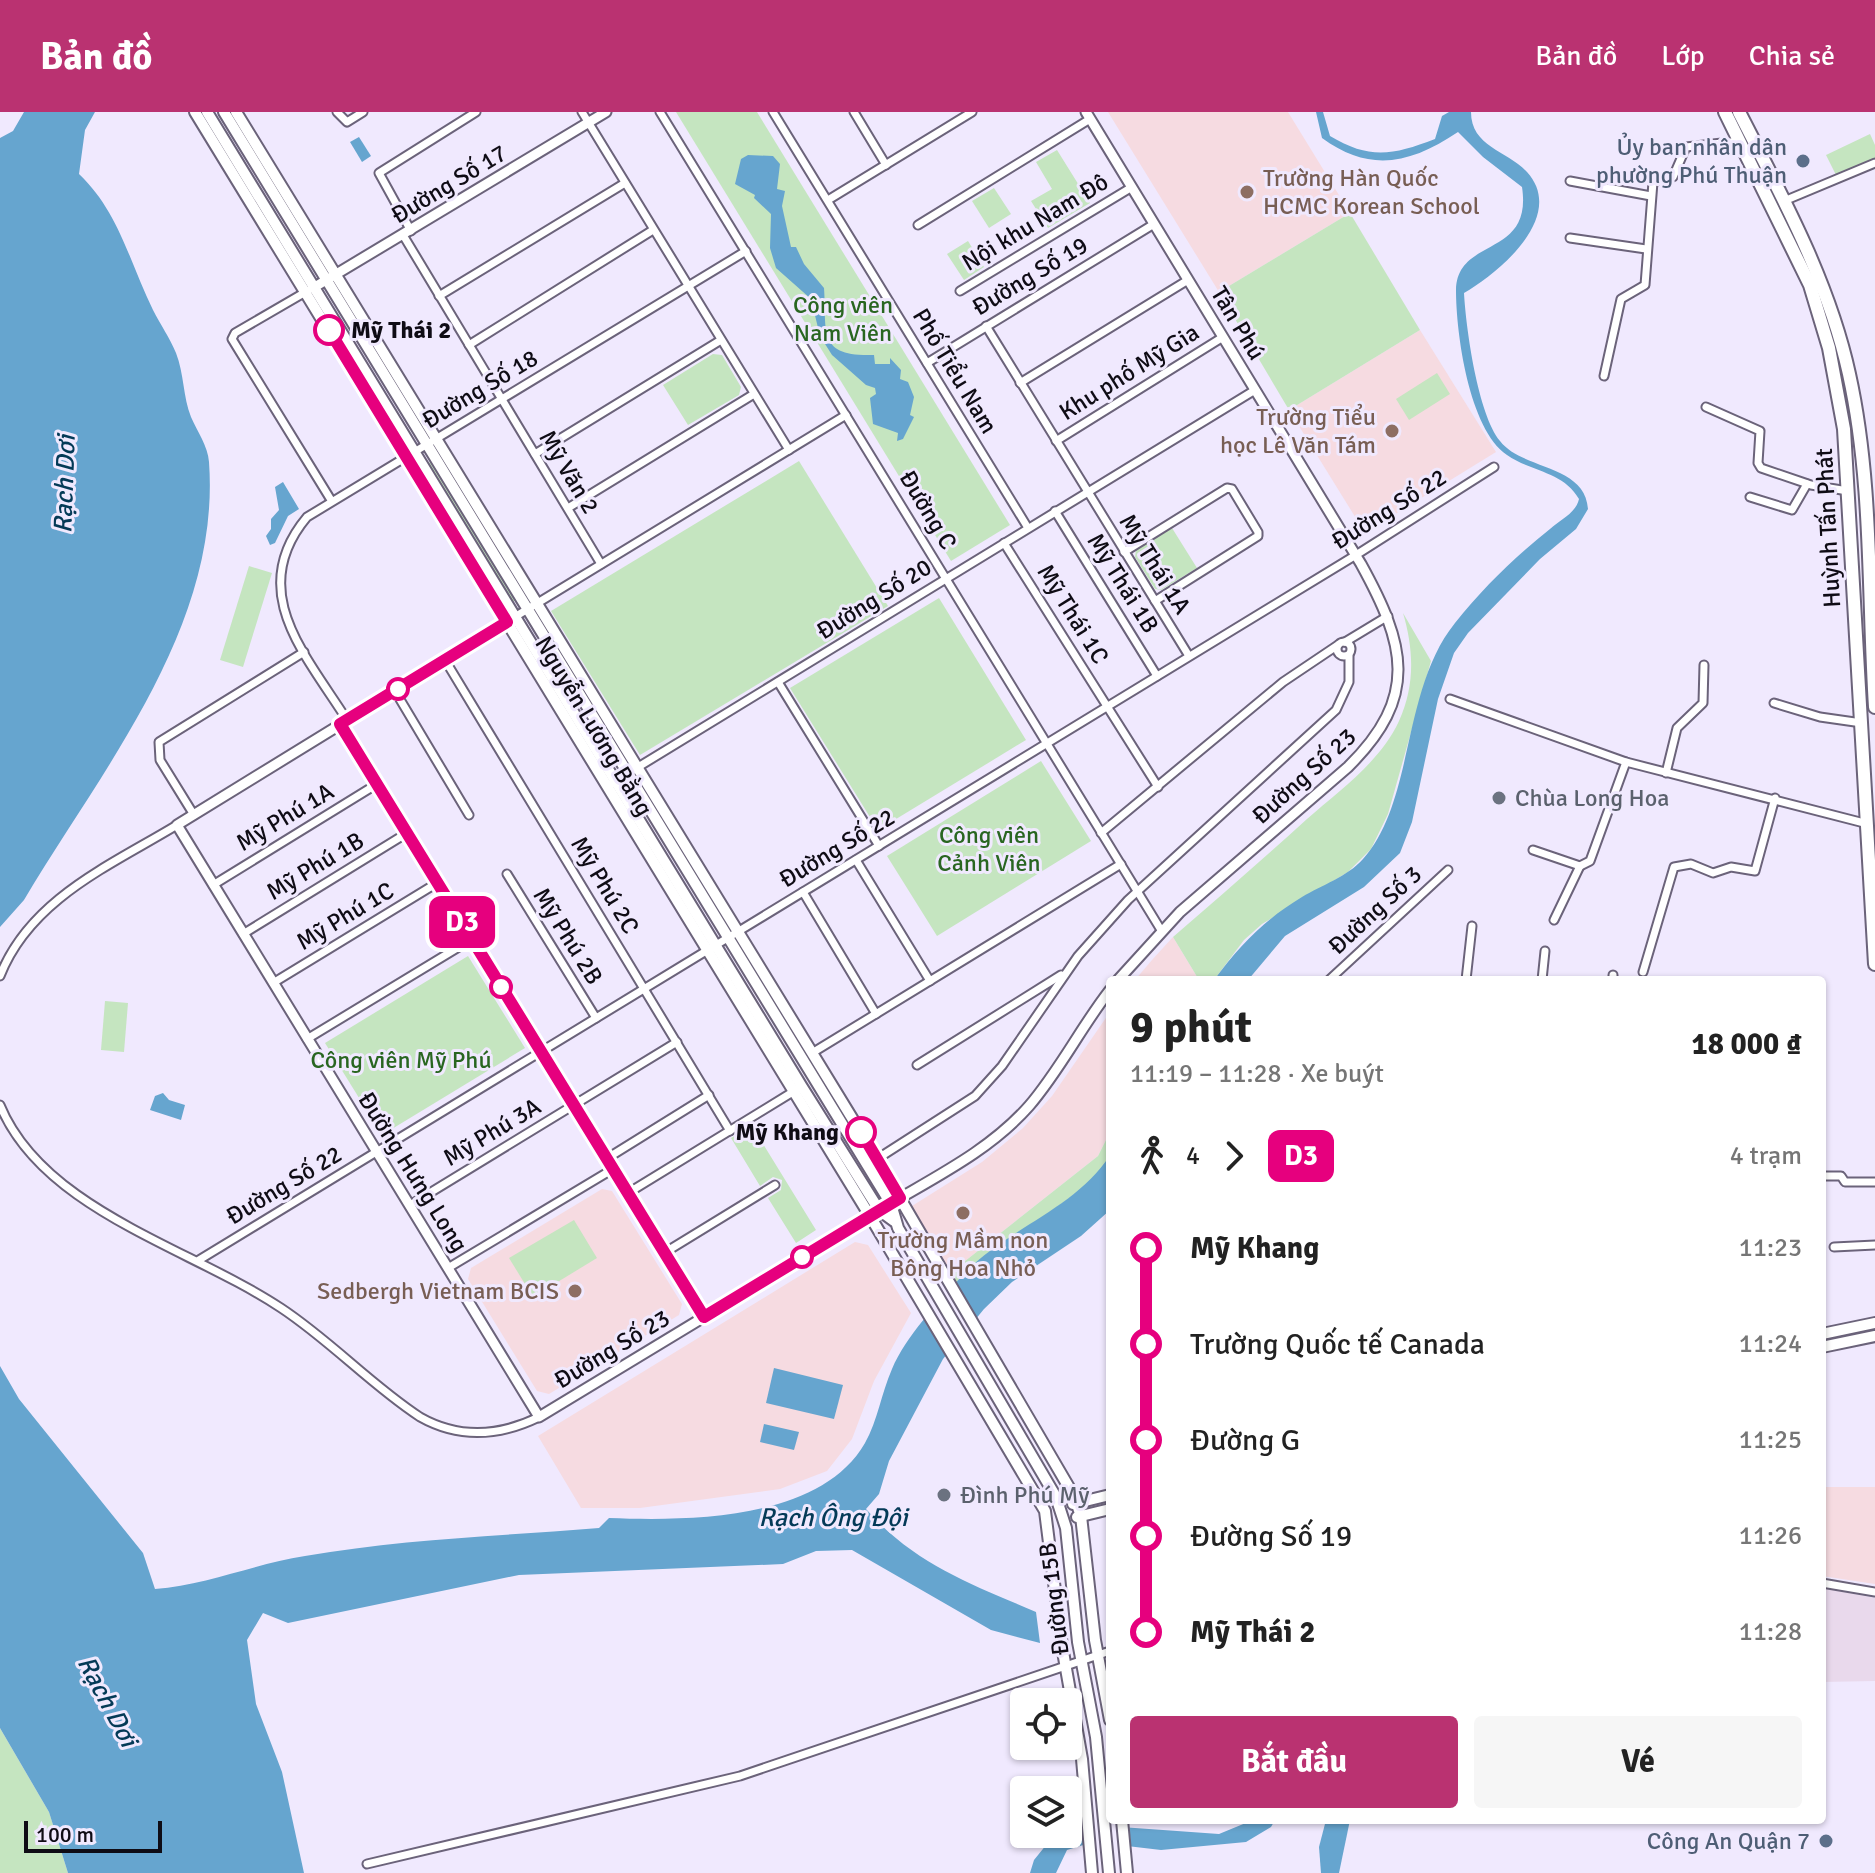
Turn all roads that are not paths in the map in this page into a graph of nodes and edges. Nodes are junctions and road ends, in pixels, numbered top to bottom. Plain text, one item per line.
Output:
1 (195, 112) edge
2 (207, 112) edge
3 (337, 112) edge
4 (363, 112) edge
5 (476, 112) edge
6 (582, 112) edge
7 (606, 112) edge
8 (660, 112) edge
9 (773, 112) edge
10 (854, 112) edge
11 (972, 112) edge
12 (1725, 112) edge
13 (1739, 112) edge
14 (230, 113) edge
15 (1088, 115) edge
16 (588, 123) junction
17 (1746, 144) junction
18 (1875, 163) edge
19 (886, 165) junction
20 (1570, 181) dead end
21 (625, 183) junction
22 (1132, 187) junction
23 (1651, 196) junction
24 (828, 200) junction
25 (1778, 204) junction
26 (1154, 224) junction
27 (918, 225) dead end
28 (653, 230) junction
29 (407, 233) junction
30 (1570, 238) dead end
31 (1646, 249) junction
32 (746, 251) junction
33 (332, 278) junction
34 (1188, 280) junction
35 (688, 287) junction
36 (309, 290) junction
37 (960, 291) dead end
38 (439, 296) junction
39 (986, 326) junction
40 (1223, 337) junction
41 (721, 340) junction
42 (469, 345) junction
43 (927, 363) junction
44 (1604, 376) dead end
45 (1020, 383) junction
46 (1255, 390) junction
47 (754, 394) junction
48 (502, 400) junction
49 (1706, 407) dead end
50 (846, 415) junction
51 (1056, 441) junction
52 (432, 442) junction
53 (789, 450) junction
54 (409, 454) junction
55 (535, 454) junction
56 (1494, 467) dead end
57 (1807, 484) junction
58 (1848, 491) junction
59 (1087, 492) junction
60 (1750, 497) dead end
61 (331, 500) junction
62 (568, 508) junction
63 (1055, 511) junction
64 (1028, 528) junction
65 (1004, 543) junction
66 (1124, 552) junction
67 (1356, 555) junction
68 (601, 564) junction
69 (946, 578) junction
70 (1155, 601) junction
71 (533, 606) junction
72 (1855, 614) junction
73 (1869, 614) junction
74 (1389, 616) junction
75 (511, 620) junction
76 (1341, 643) junction
77 (304, 652) junction
78 (1189, 656) junction
79 (445, 660) junction
80 (1704, 665) dead end
81 (1157, 676) junction
82 (778, 682) junction
83 (395, 691) junction
84 (1450, 699) dead end
85 (1774, 703) dead end
86 (1107, 706) junction
87 (1875, 707) edge
88 (344, 722) junction
89 (1862, 723) junction
90 (1047, 743) junction
91 (1626, 762) junction
92 (633, 770) junction
93 (1666, 773) junction
94 (377, 784) junction
95 (611, 784) junction
96 (1158, 787) junction
97 (1775, 798) junction
98 (194, 815) junction
99 (469, 815) dead end
100 (1872, 824) edge
101 (177, 825) junction
102 (407, 833) junction
103 (1101, 833) junction
104 (879, 846) junction
105 (1533, 850) dead end
106 (856, 860) junction
107 (1121, 864) junction
108 (1580, 866) junction
109 (1448, 870) dead end
110 (507, 874) dead end
111 (437, 883) junction
112 (213, 885) junction
113 (1137, 891) junction
114 (803, 892) junction
115 (1554, 920) dead end
116 (1472, 926) dead end
117 (1161, 930) junction
118 (243, 934) junction
119 (734, 934) junction
120 (472, 939) junction
121 (712, 948) junction
122 (1545, 951) dead end
123 (1875, 964) edge
124 (1067, 972) junction
125 (1643, 972) dead end
126 (0, 976) edge
127 (1121, 976) edge
128 (1333, 976) edge
129 (1466, 976) edge
130 (1542, 976) edge
131 (930, 981) junction
132 (273, 983) junction
133 (644, 989) junction
134 (1106, 996) edge
135 (876, 1014) junction
136 (596, 1018) junction
137 (307, 1039) junction
138 (677, 1042) junction
139 (541, 1052) junction
140 (812, 1053) junction
141 (917, 1065) dead end
142 (798, 1089) junction
143 (709, 1095) junction
144 (0, 1105) edge
145 (574, 1105) junction
146 (730, 1131) junction
147 (377, 1152) junction
148 (606, 1159) junction
149 (877, 1159) junction
150 (613, 1169) junction
151 (1826, 1176) edge
152 (1875, 1182) edge
153 (775, 1185) dead end
154 (628, 1193) junction
155 (896, 1201) junction
156 (410, 1205) junction
157 (874, 1213) junction
158 (894, 1221) junction
159 (1875, 1245) edge
160 (1834, 1247) dead end
161 (664, 1253) junction
162 (199, 1260) junction
163 (448, 1268) junction
164 (704, 1317) junction
165 (1875, 1323) edge
166 (1826, 1333) edge
167 (1875, 1336) edge
168 (1826, 1346) edge
169 (539, 1417) junction
170 (1106, 1496) edge
171 (1078, 1503) junction
172 (1061, 1507) junction
173 (1106, 1510) edge
174 (1045, 1511) junction
175 (1081, 1516) junction
176 (1064, 1520) junction
177 (1049, 1524) junction
178 (1826, 1584) edge
179 (1875, 1592) edge
180 (1106, 1652) edge
181 (1098, 1654) junction
182 (1081, 1659) junction
183 (1065, 1664) junction
184 (1106, 1698) edge
185 (1122, 1824) edge
186 (367, 1864) dead end
187 (1092, 1873) edge
188 (1109, 1873) edge
189 (1127, 1873) edge

1 - 36 main road, Nguyễn Lương Bằng
2 - 36 main road, Nguyễn Lương Bằng
3 - 4 street
5 - 29 street, Mỹ Văn 2
6 - 16 street
7 - 16 street, Đường Số 17
8 - 32 street, Đường C
9 - 24 street, Phố Tiểu Nam
10 - 19 street
11 - 19 street
12 - 17 main road, Huỳnh Tấn Phát
13 - 17 main road, Huỳnh Tấn Phát
14 - 33 main road, Nguyễn Lương Bằng
15 - 22 street, Tân Phú
15 - 27 street
16 - 21 street
16 - 29 street, Đường Số 17
17 - 23 street
17 - 25 main road, Huỳnh Tấn Phát
18 - 25 street
19 - 24 street
20 - 23 street
21 - 28 street
21 - 38 street
22 - 26 street, Tân Phú
22 - 37 street, Nội khu Nam Đô
23 - 31 street
24 - 43 street, Phố Tiểu Nam
25 - 58 main road, Huỳnh Tấn Phát
25 - 73 main road, Huỳnh Tấn Phát
26 - 34 street, Tân Phú
26 - 39 street, Đường Số 19
28 - 35 street
28 - 42 street
29 - 33 street, Đường Số 17
29 - 38 street, Mỹ Văn 2
30 - 31 street
31 - 44 street
32 - 35 street, Đường Số 18
32 - 50 street, Đường C
33 - 36 street, Đường Số 17
33 - 52 main road, Nguyễn Lương Bằng
34 - 40 street, Tân Phú
34 - 45 street, Khu phố Mỹ Gia
35 - 41 street
35 - 48 street, Đường Số 18
36 - 54 main road, Nguyễn Lương Bằng
36 - 61 street
38 - 42 street, Mỹ Văn 2
39 - 43 street, Đường Số 19
39 - 45 street, Khu phố Mỹ Gia
40 - 46 street, Tân Phú
40 - 51 street, Khu phố Mỹ Gia
41 - 47 street
41 - 55 street
42 - 48 street, Mỹ Văn 2
43 - 64 street, Phố Tiểu Nam
45 - 51 street, Khu phố Mỹ Gia
46 - 59 street, Đường Số 20
46 - 67 street, Tân Phú
47 - 53 street
47 - 62 street
48 - 52 street, Đường Số 18
48 - 55 street, Mỹ Văn 2
49 - 57 street
50 - 53 street
50 - 69 street, Đường C
51 - 59 street, Khu phố Mỹ Gia
52 - 54 street, Đường Số 18
52 - 71 main road, Nguyễn Lương Bằng
53 - 68 street
54 - 61 street, Đường Số 18
54 - 75 main road, Nguyễn Lương Bằng
55 - 62 street, Mỹ Văn 2
56 - 67 street, Đường Số 22
57 - 58 street
57 - 60 street
58 - 72 main road, Huỳnh Tấn Phát
59 - 63 street, Đường Số 20
59 - 66 street, Mỹ Thái 1A
61 - 77 street, Đường Số 18
62 - 68 street, Mỹ Văn 2
63 - 64 street, Đường Số 20
63 - 81 street, Mỹ Thái 1B
64 - 65 street, Đường Số 20
65 - 69 street, Đường Số 20
65 - 86 street, Mỹ Thái 1C
66 - 70 street, Mỹ Thái 1A
66 - 70 street
67 - 74 street, Đường Số 23
67 - 78 street, Đường Số 22
68 - 71 street
69 - 82 street, Đường Số 20
69 - 90 street, Đường C
70 - 78 street, Mỹ Thái 1A
71 - 75 street
71 - 92 main road, Nguyễn Lương Bằng
72 - 73 main road
72 - 89 main road, Huỳnh Tấn Phát
73 - 87 main road, Huỳnh Tấn Phát
74 - 76 street
74 - 117 street, Đường Số 23
75 - 79 street
75 - 95 main road, Nguyễn Lương Bằng
76 - 96 street
76 - 113 street
77 - 88 street, Đường Số 18
77 - 98 street
78 - 81 street, Đường Số 22
79 - 83 street
79 - 133 street, Mỹ Phú 2C
80 - 93 street
81 - 86 street, Đường Số 22
82 - 92 street, Đường Số 20
82 - 104 street
83 - 88 street
83 - 99 street
84 - 91 street
85 - 89 street
86 - 90 street, Đường Số 22
86 - 96 street, Mỹ Thái 1C
88 - 94 street, Đường Số 18
88 - 98 street
89 - 100 main road, Huỳnh Tấn Phát
90 - 103 street, Đường C
90 - 104 street, Đường Số 22
91 - 93 street
91 - 108 street
92 - 95 street, Đường Số 20
92 - 119 main road, Nguyễn Lương Bằng
93 - 97 street
94 - 102 street, Đường Số 18
94 - 112 street, Mỹ Phú 1A
95 - 121 main road, Nguyễn Lương Bằng
96 - 103 street
97 - 100 street
97 - 125 street
98 - 101 street
100 - 123 main road, Huỳnh Tấn Phát
101 - 112 street, Đường Hưng Long
101 - 126 street
102 - 111 street, Đường Số 18
102 - 118 street, Mỹ Phú 1B
103 - 107 street, Đường C
104 - 106 street, Đường Số 22
105 - 108 street
106 - 114 street, Đường Số 22
106 - 131 street
107 - 113 street, Đường C
107 - 131 street
108 - 115 street
109 - 128 street, Đường Số 3
110 - 136 street, Mỹ Phú 2B
111 - 120 street, Đường Số 18
111 - 132 street, Mỹ Phú 1C
112 - 118 street, Đường Hưng Long
113 - 117 street, Đường C
113 - 124 street
114 - 119 street, Đường Số 22
114 - 135 street
116 - 129 street
117 - 127 street, Đường Số 23
118 - 132 street, Đường Hưng Long
119 - 121 street, Đường Số 22
119 - 140 main road, Nguyễn Lương Bằng
119 - 155 main road, Nguyễn Lương Bằng
120 - 137 street
120 - 139 street, Đường Số 18
121 - 133 street, Đường Số 22
121 - 142 main road, Nguyễn Lương Bằng
122 - 130 street
124 - 141 street
124 - 149 street
131 - 135 street
132 - 137 street, Đường Hưng Long
133 - 136 street, Đường Số 22
133 - 138 street, Mỹ Phú 2C
134 - 155 street, Đường Số 23
135 - 140 street
136 - 139 street, Đường Số 22
137 - 147 street, Đường Hưng Long
138 - 143 street, Mỹ Phú 2C
138 - 145 street, Mỹ Phú 3A
139 - 145 street, Đường Số 18
139 - 147 street, Đường Số 22
140 - 149 main road, Nguyễn Lương Bằng
142 - 146 street
142 - 157 main road, Nguyễn Lương Bằng
143 - 146 street, Mỹ Phú 2C
143 - 148 street
144 - 162 street
145 - 148 street, Đường Số 18
145 - 156 street, Mỹ Phú 3A
146 - 154 street
147 - 156 street, Đường Hưng Long
147 - 162 street, Đường Số 22
148 - 150 street, Đường Số 18
149 - 155 main road, Nguyễn Lương Bằng
150 - 154 street, Đường Số 18
150 - 163 street
151 - 152 street
153 - 161 street
154 - 161 street, Đường Số 18
155 - 157 street, Đường Số 23
155 - 158 main road, Nguyễn Lương Bằng
155 - 171 main road, Nguyễn Lương Bằng
156 - 163 street, Đường Hưng Long
157 - 158 main road, Nguyễn Lương Bằng
157 - 164 street, Đường Số 23
157 - 174 main road, Nguyễn Lương Bằng
158 - 172 main road, Nguyễn Lương Bằng
159 - 160 street
161 - 164 street, Đường Số 18
162 - 169 street
163 - 169 street, Đường Hưng Long
164 - 169 street, Đường Số 23
165 - 166 main road
167 - 168 main road
170 - 171 main road
171 - 172 main road
171 - 175 main road, Đường 15B
172 - 174 main road
172 - 176 main road, Đường 15B
173 - 175 main road
174 - 177 main road, Đường 15B
175 - 176 main road
175 - 181 main road, Đường 15B
176 - 177 main road
176 - 182 main road, Đường 15B
177 - 183 main road, Đường 15B
178 - 179 street
180 - 181 street
181 - 182 street
181 - 184 main road, Đường 15B
182 - 183 street
182 - 188 main road, Đường 15B
183 - 186 street
183 - 187 main road, Đường 15B
185 - 189 main road

